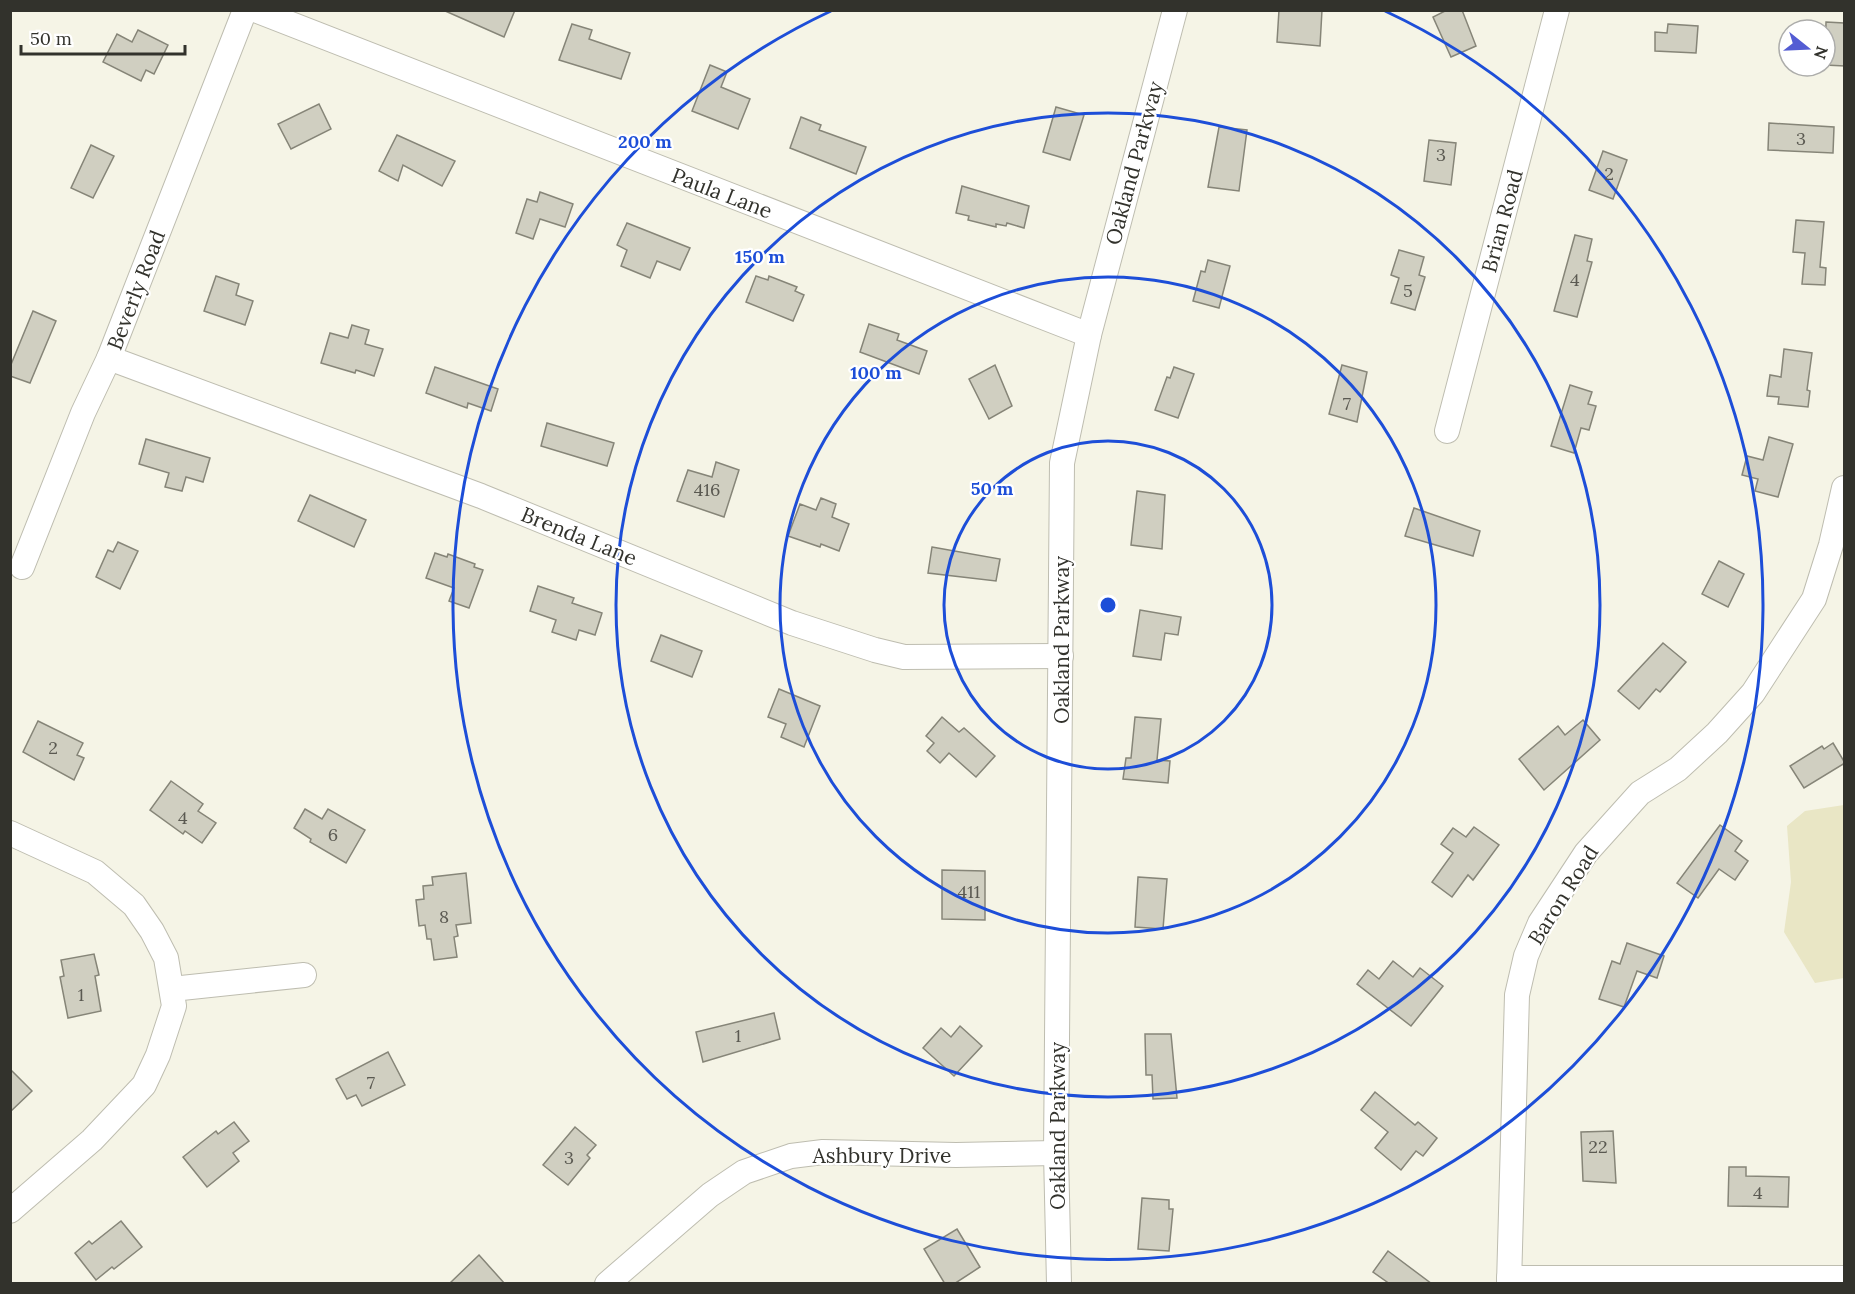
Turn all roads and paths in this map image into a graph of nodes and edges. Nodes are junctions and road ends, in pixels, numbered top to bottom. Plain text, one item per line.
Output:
1 (244, 10) edge
2 (255, 10) edge
3 (1175, 10) edge
4 (1557, 10) edge
5 (1089, 335) junction
6 (109, 358) junction
7 (1448, 431) dead end
8 (1845, 488) edge
9 (22, 567) dead end
10 (1061, 656) junction
11 (10, 833) edge
12 (304, 975) dead end
13 (172, 989) junction
14 (1056, 1153) junction
15 (10, 1211) edge
16 (1845, 1278) edge
17 (1509, 1281) edge
18 (607, 1284) edge
19 (1059, 1284) edge

1 - 6 street, Beverly Road
2 - 5 street, Paula Lane
3 - 5 street, Oakland Parkway
4 - 7 street, Brian Road
5 - 10 street, Oakland Parkway
6 - 9 street, Beverly Road
6 - 10 street, Brenda Lane
8 - 17 street, Baron Road
10 - 14 street, Oakland Parkway
11 - 13 street
12 - 13 street
13 - 15 street
14 - 18 street, Ashbury Drive
14 - 19 street, Oakland Parkway
16 - 17 street

